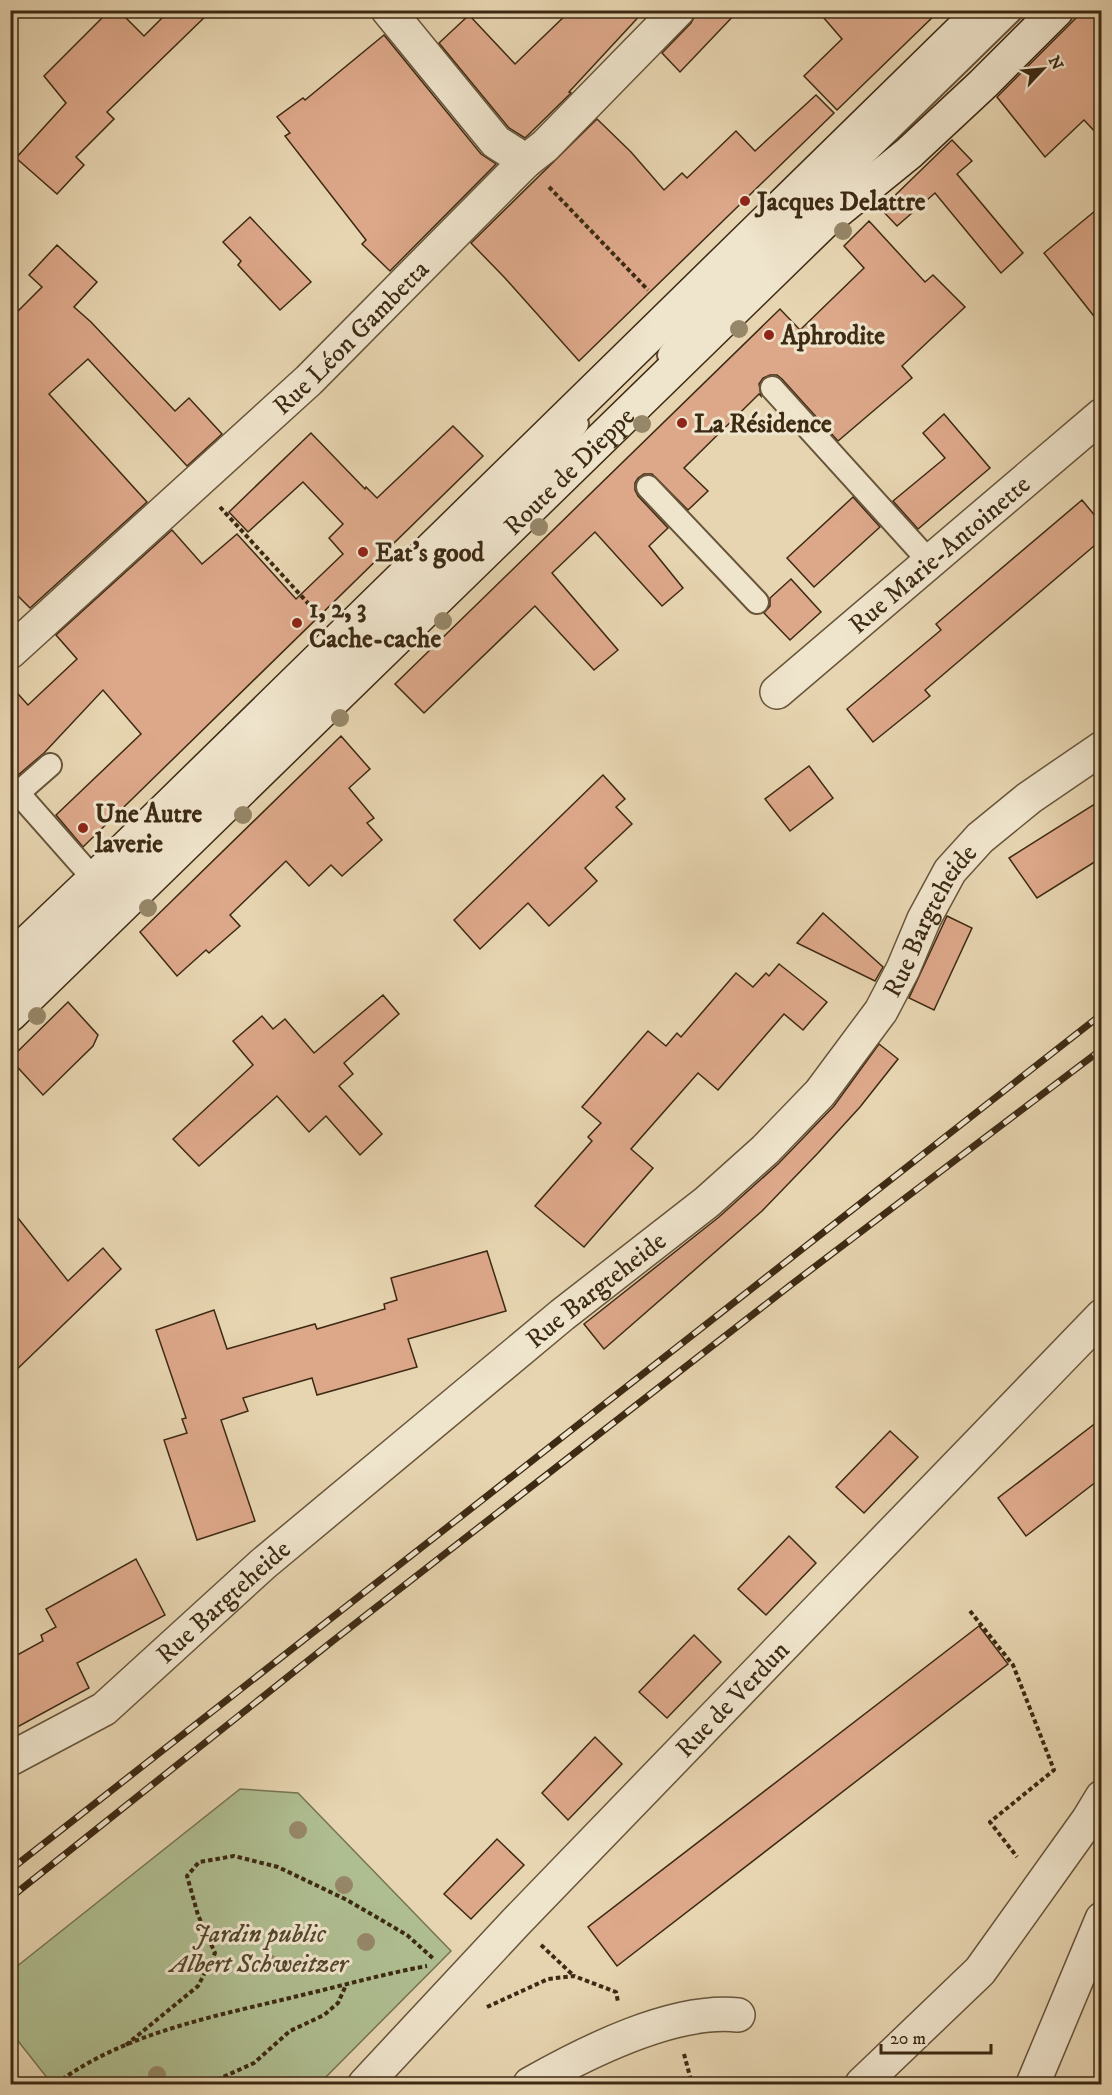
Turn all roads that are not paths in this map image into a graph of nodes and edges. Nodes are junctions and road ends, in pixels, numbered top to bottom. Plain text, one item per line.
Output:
1 (388, 10) edge
2 (678, 10) edge
3 (982, 10) edge
4 (1012, 10) edge
5 (1057, 10) edge
6 (526, 161) junction
7 (650, 335) junction
8 (772, 388) dead end
9 (1101, 415) edge
10 (604, 439) junction
11 (648, 487) dead end
12 (930, 561) junction
13 (757, 602) dead end
14 (16, 636) edge
15 (777, 692) dead end
16 (1101, 748) edge
17 (50, 765) dead end
18 (94, 879) junction
19 (10, 959) edge
20 (10, 986) edge
21 (10, 1015) edge
22 (1101, 1316) edge
23 (10, 1759) edge
24 (1097, 1820) edge
25 (1101, 1919) edge
26 (738, 2015) dead end
27 (365, 2085) edge
28 (530, 2085) edge
29 (862, 2085) edge
30 (1033, 2085) edge

1 - 6 street
2 - 6 street, Rue Léon Gambetta
3 - 7 street, Route de Dieppe
4 - 10 lane
5 - 10 street, Route de Dieppe
6 - 14 street, Rue Léon Gambetta
7 - 18 street, Route de Dieppe
7 - 20 lane
8 - 12 lane
9 - 12 street, Rue Marie-Antoinette
10 - 21 street, Route de Dieppe
11 - 13 lane
12 - 15 street, Rue Marie-Antoinette
16 - 23 street, Rue Bargteheide
17 - 18 lane
18 - 19 street, Route de Dieppe
22 - 27 street, Rue de Verdun
24 - 29 street
25 - 30 street
26 - 28 street

